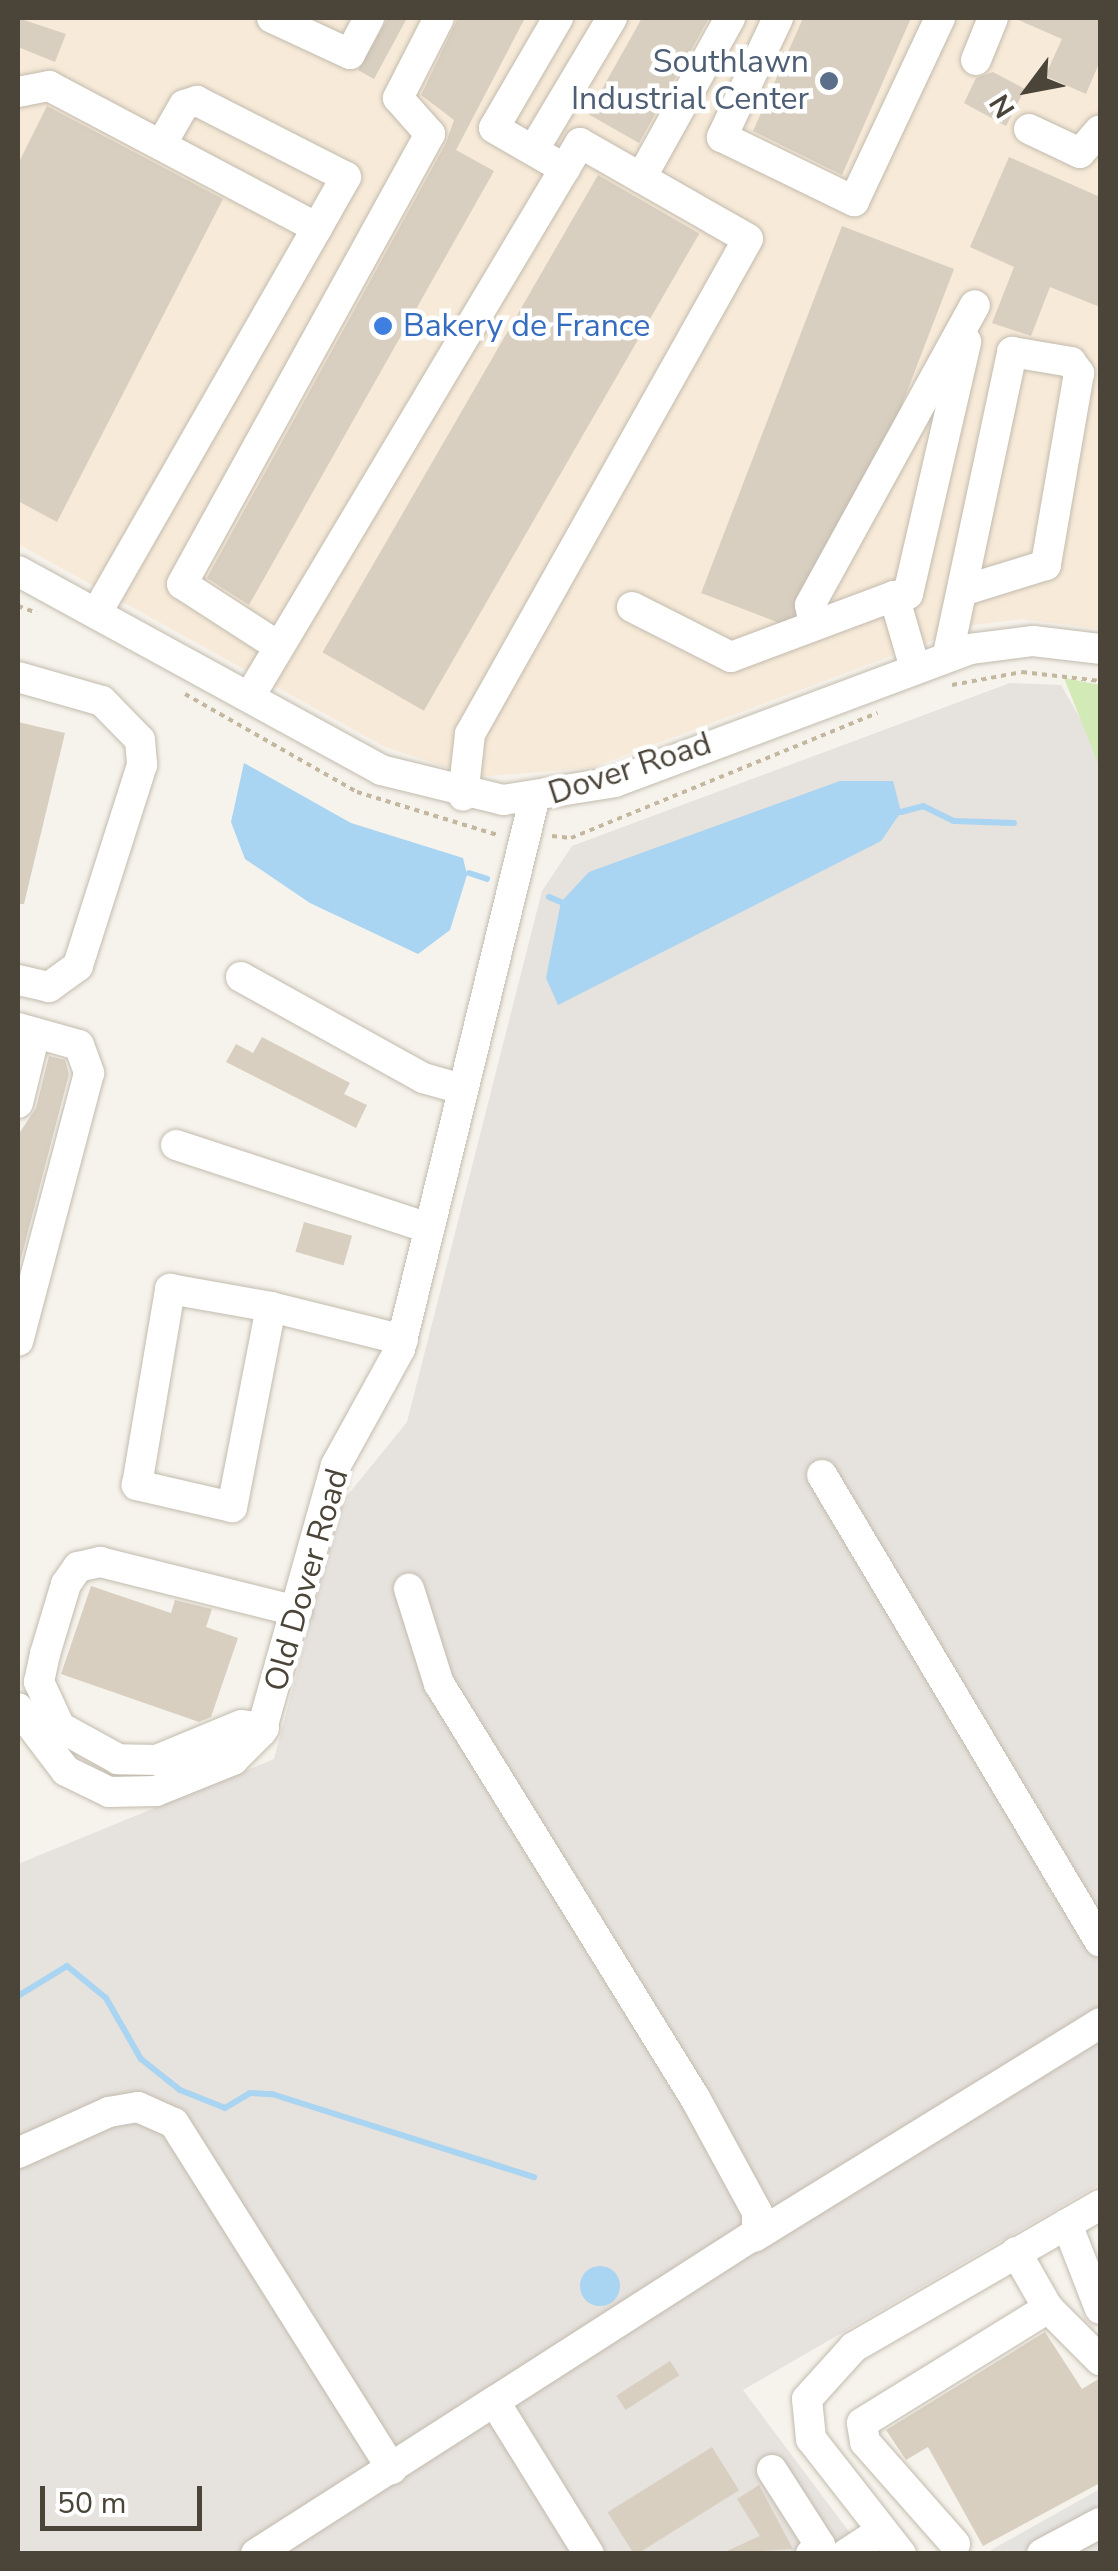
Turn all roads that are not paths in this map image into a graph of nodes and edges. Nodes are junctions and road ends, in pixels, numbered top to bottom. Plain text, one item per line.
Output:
1 (272, 18) edge
2 (370, 18) edge
3 (439, 18) edge
4 (558, 18) edge
5 (612, 18) edge
6 (730, 18) edge
7 (778, 18) edge
8 (940, 18) edge
9 (993, 18) edge
10 (976, 60) dead end
11 (18, 92) edge
12 (1029, 128) dead end
13 (1100, 130) edge
14 (161, 145) junction
15 (534, 149) junction
16 (565, 169) junction
17 (641, 178) junction
18 (318, 228) junction
19 (18, 570) edge
20 (964, 590) junction
21 (894, 596) junction
22 (632, 607) dead end
23 (98, 611) junction
24 (814, 624) junction
25 (278, 646) junction
26 (1100, 649) edge
27 (948, 654) junction
28 (914, 666) junction
29 (18, 677) edge
30 (250, 696) junction
31 (463, 796) junction
32 (534, 800) junction
33 (241, 976) dead end
34 (18, 980) edge
35 (26, 1031) edge
36 (462, 1089) junction
37 (18, 1103) edge
38 (176, 1145) dead end
39 (430, 1228) junction
40 (271, 1307) junction
41 (402, 1340) junction
42 (18, 1341) edge
43 (822, 1475) dead end
44 (409, 1589) dead end
45 (297, 1610) junction
46 (18, 1708) edge
47 (264, 1728) junction
48 (1100, 1942) edge
49 (1100, 2023) edge
50 (18, 2153) edge
51 (1100, 2205) edge
52 (1067, 2224) junction
53 (754, 2237) junction
54 (1016, 2252) junction
55 (1093, 2277) edge
56 (1048, 2308) junction
57 (1100, 2309) edge
58 (1100, 2360) edge
59 (496, 2404) junction
60 (392, 2469) junction
61 (772, 2470) dead end
62 (1100, 2522) edge
63 (891, 2542) edge
64 (953, 2550) edge
65 (256, 2554) edge
66 (589, 2554) edge
67 (811, 2554) edge
68 (846, 2554) edge
69 (1042, 2554) edge

1 - 2 street
3 - 25 street
4 - 15 street
5 - 15 street
6 - 17 street
7 - 8 street
9 - 10 street
11 - 14 street
12 - 13 street
14 - 18 street
14 - 18 street
15 - 16 street
16 - 17 street
16 - 25 street
17 - 31 street
18 - 23 street
19 - 23 street, Dover Road
20 - 20 street
20 - 27 street
21 - 24 street
21 - 24 street
21 - 28 street
22 - 24 street
23 - 30 street, Dover Road
25 - 30 street
26 - 27 street, Dover Road
27 - 28 street, Dover Road
28 - 32 street, Dover Road
29 - 34 street
30 - 31 street, Dover Road
31 - 32 street, Dover Road
32 - 36 street, Old Dover Road
33 - 36 street
35 - 37 street
35 - 42 street
36 - 39 street, Old Dover Road
38 - 39 street
39 - 41 street, Old Dover Road
40 - 40 street
40 - 41 street
41 - 45 street, Old Dover Road
43 - 48 street
44 - 53 street
45 - 47 street, Old Dover Road
45 - 47 street
46 - 47 street, Old Dover Road
49 - 53 street
50 - 60 street
51 - 52 street
52 - 54 street
52 - 55 street
53 - 59 street
54 - 56 street
54 - 63 street
55 - 57 street
56 - 58 street
56 - 64 street
59 - 60 street
59 - 66 street
60 - 65 street
61 - 67 street
62 - 69 street
63 - 68 street

